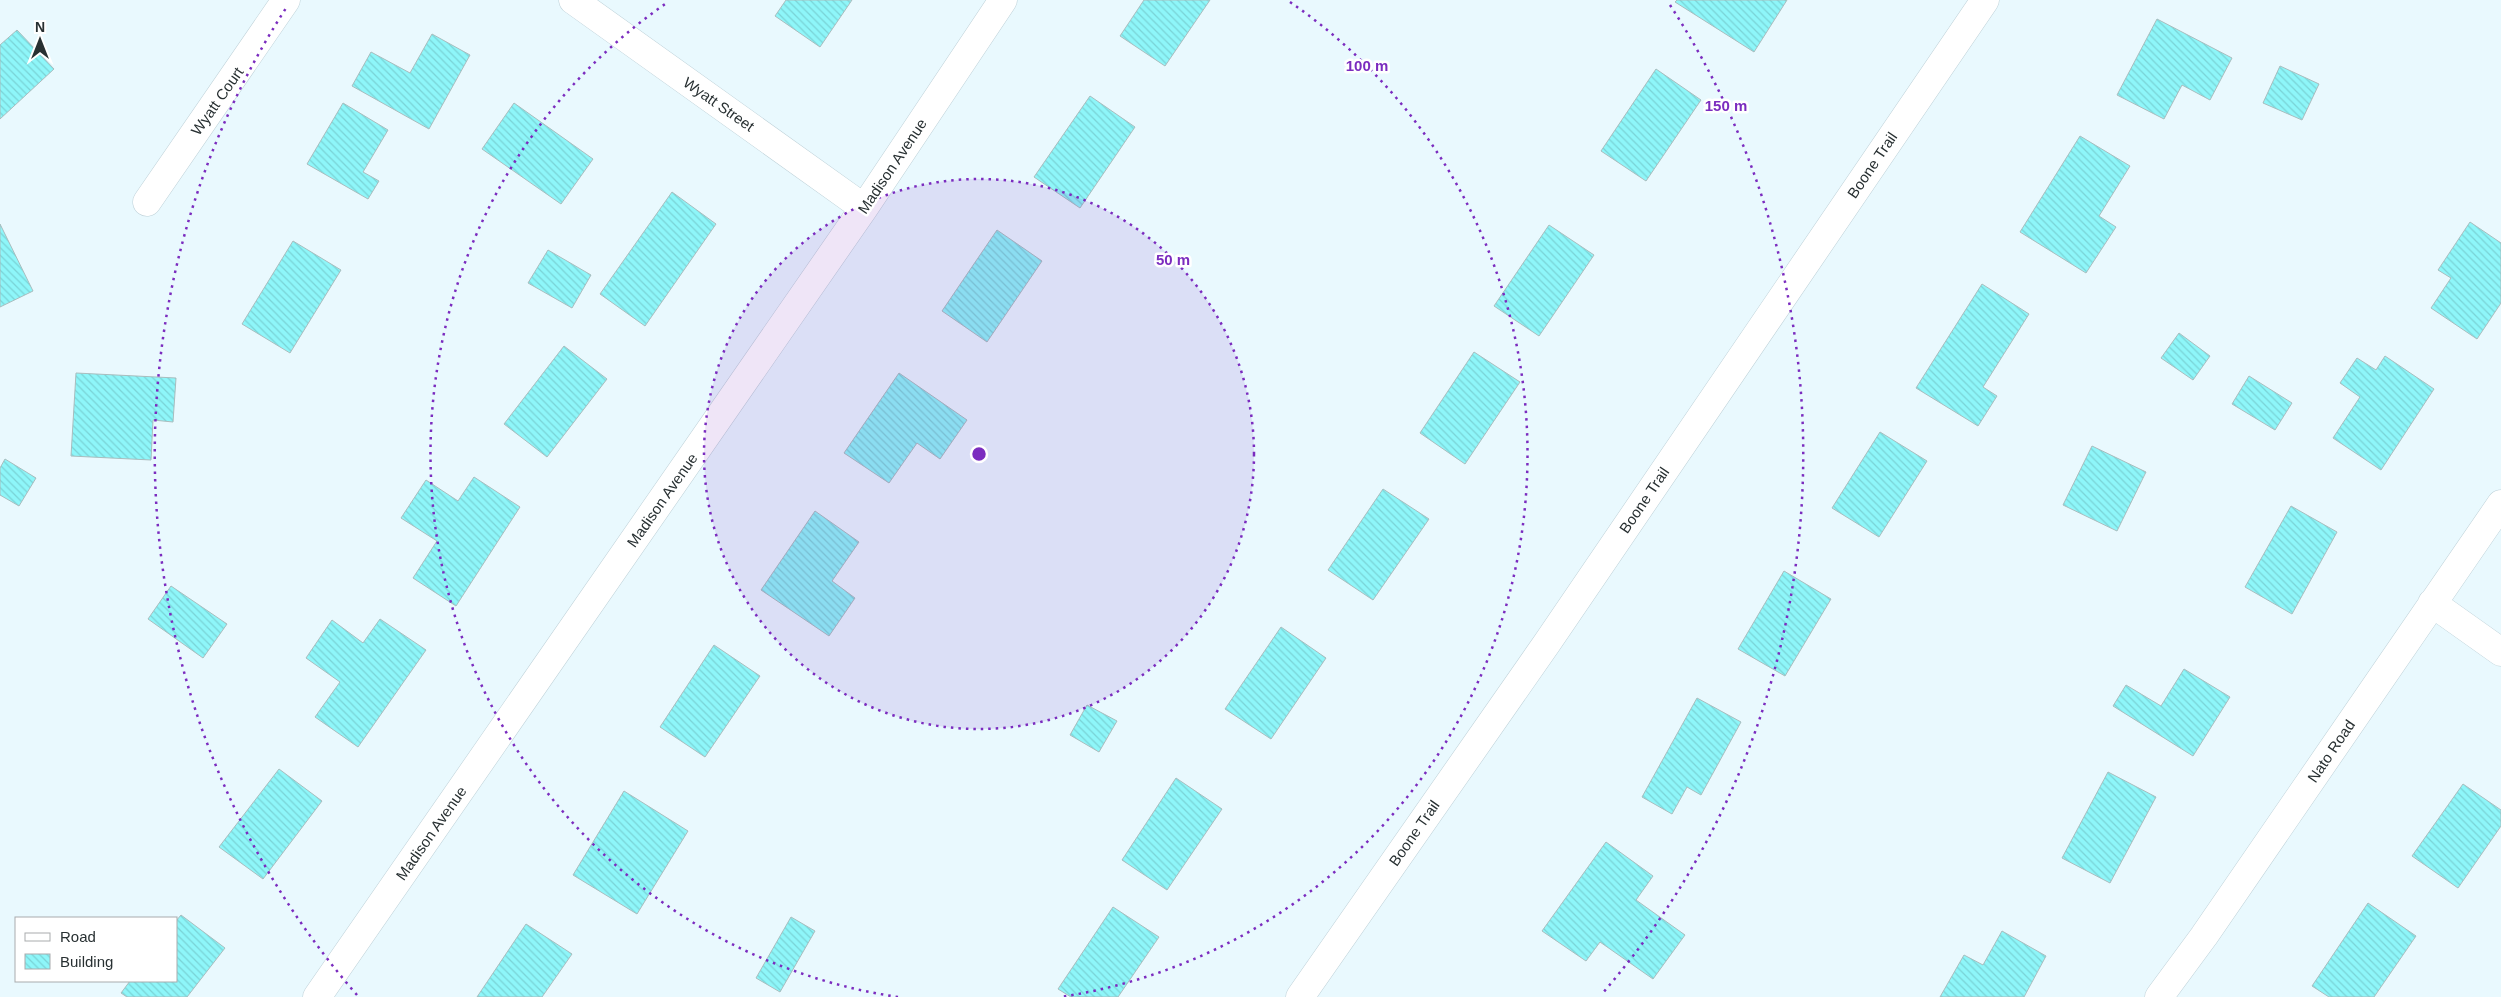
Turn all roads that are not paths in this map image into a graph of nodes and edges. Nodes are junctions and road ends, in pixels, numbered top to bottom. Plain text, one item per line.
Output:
1 (286, 0) edge
2 (573, 0) edge
3 (1003, 0) edge
4 (1985, 0) edge
5 (147, 202) dead end
6 (864, 208) junction
7 (2501, 504) edge
8 (2432, 603) junction
9 (2501, 652) edge
10 (317, 997) edge
11 (1300, 997) edge
12 (2159, 997) edge

1 - 5 street, Wyatt Court
2 - 6 street, Wyatt Street
3 - 6 street, Madison Avenue
4 - 11 street, Boone Trail
6 - 10 street, Madison Avenue
7 - 8 street, Nato Road
8 - 9 street
8 - 12 street, Nato Road

